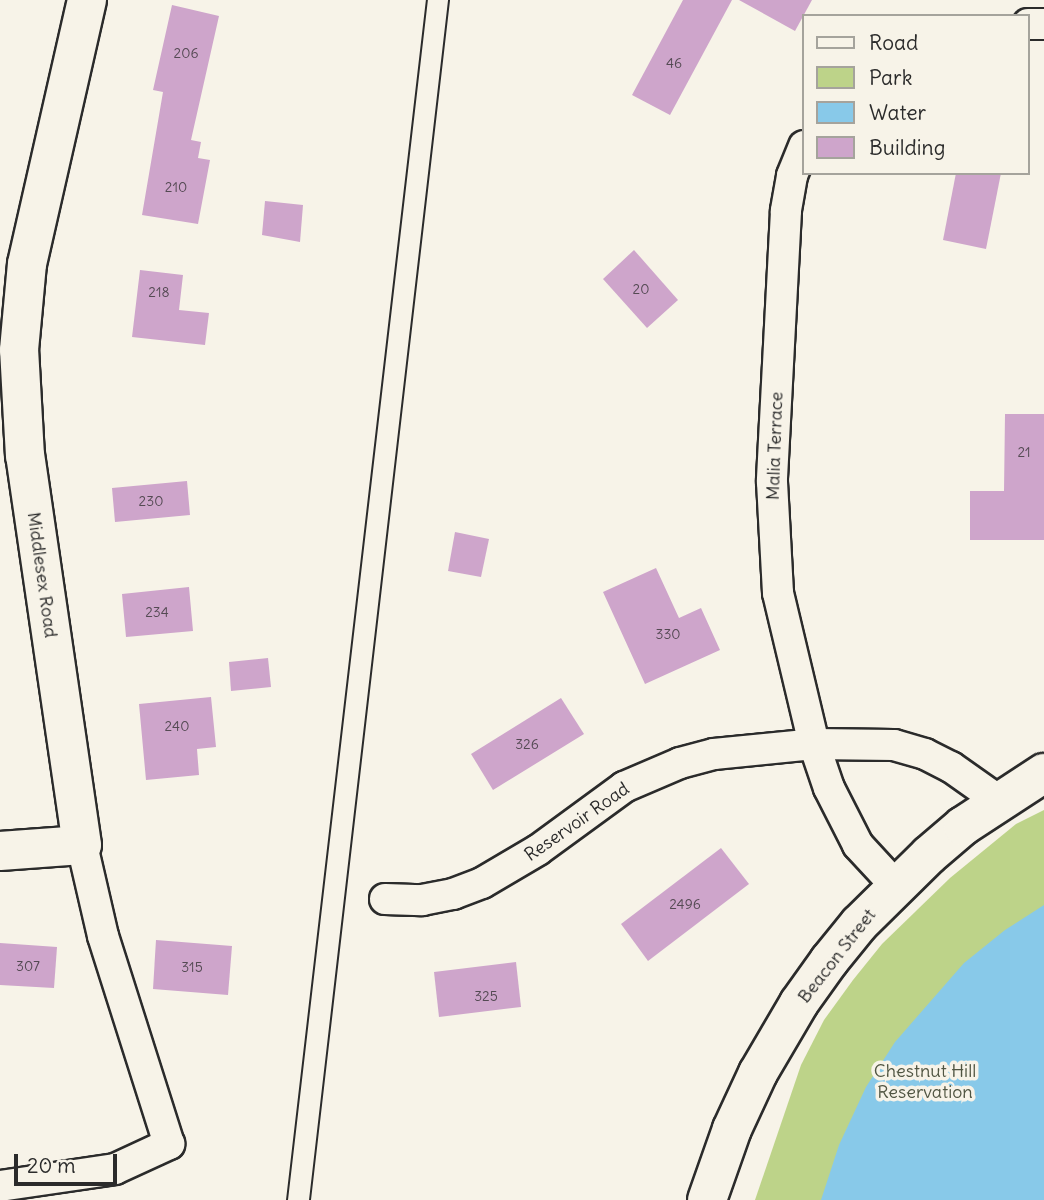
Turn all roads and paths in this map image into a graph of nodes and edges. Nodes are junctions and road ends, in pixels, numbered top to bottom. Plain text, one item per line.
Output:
1 (87, 0) edge
2 (802, 151) edge
3 (814, 744) junction
4 (1044, 773) edge
5 (999, 801) junction
6 (82, 845) junction
7 (0, 851) edge
8 (896, 886) junction
9 (385, 899) dead end
10 (0, 1186) edge
11 (707, 1200) edge

1 - 6 street, Middlesex Road
2 - 3 street, Malia Terrace
3 - 5 street, Reservoir Road
3 - 8 street
3 - 9 street, Reservoir Road
4 - 5 street, Beacon Street
5 - 8 street, Beacon Street
6 - 7 street
6 - 10 street, Middlesex Road
8 - 11 street, Beacon Street

